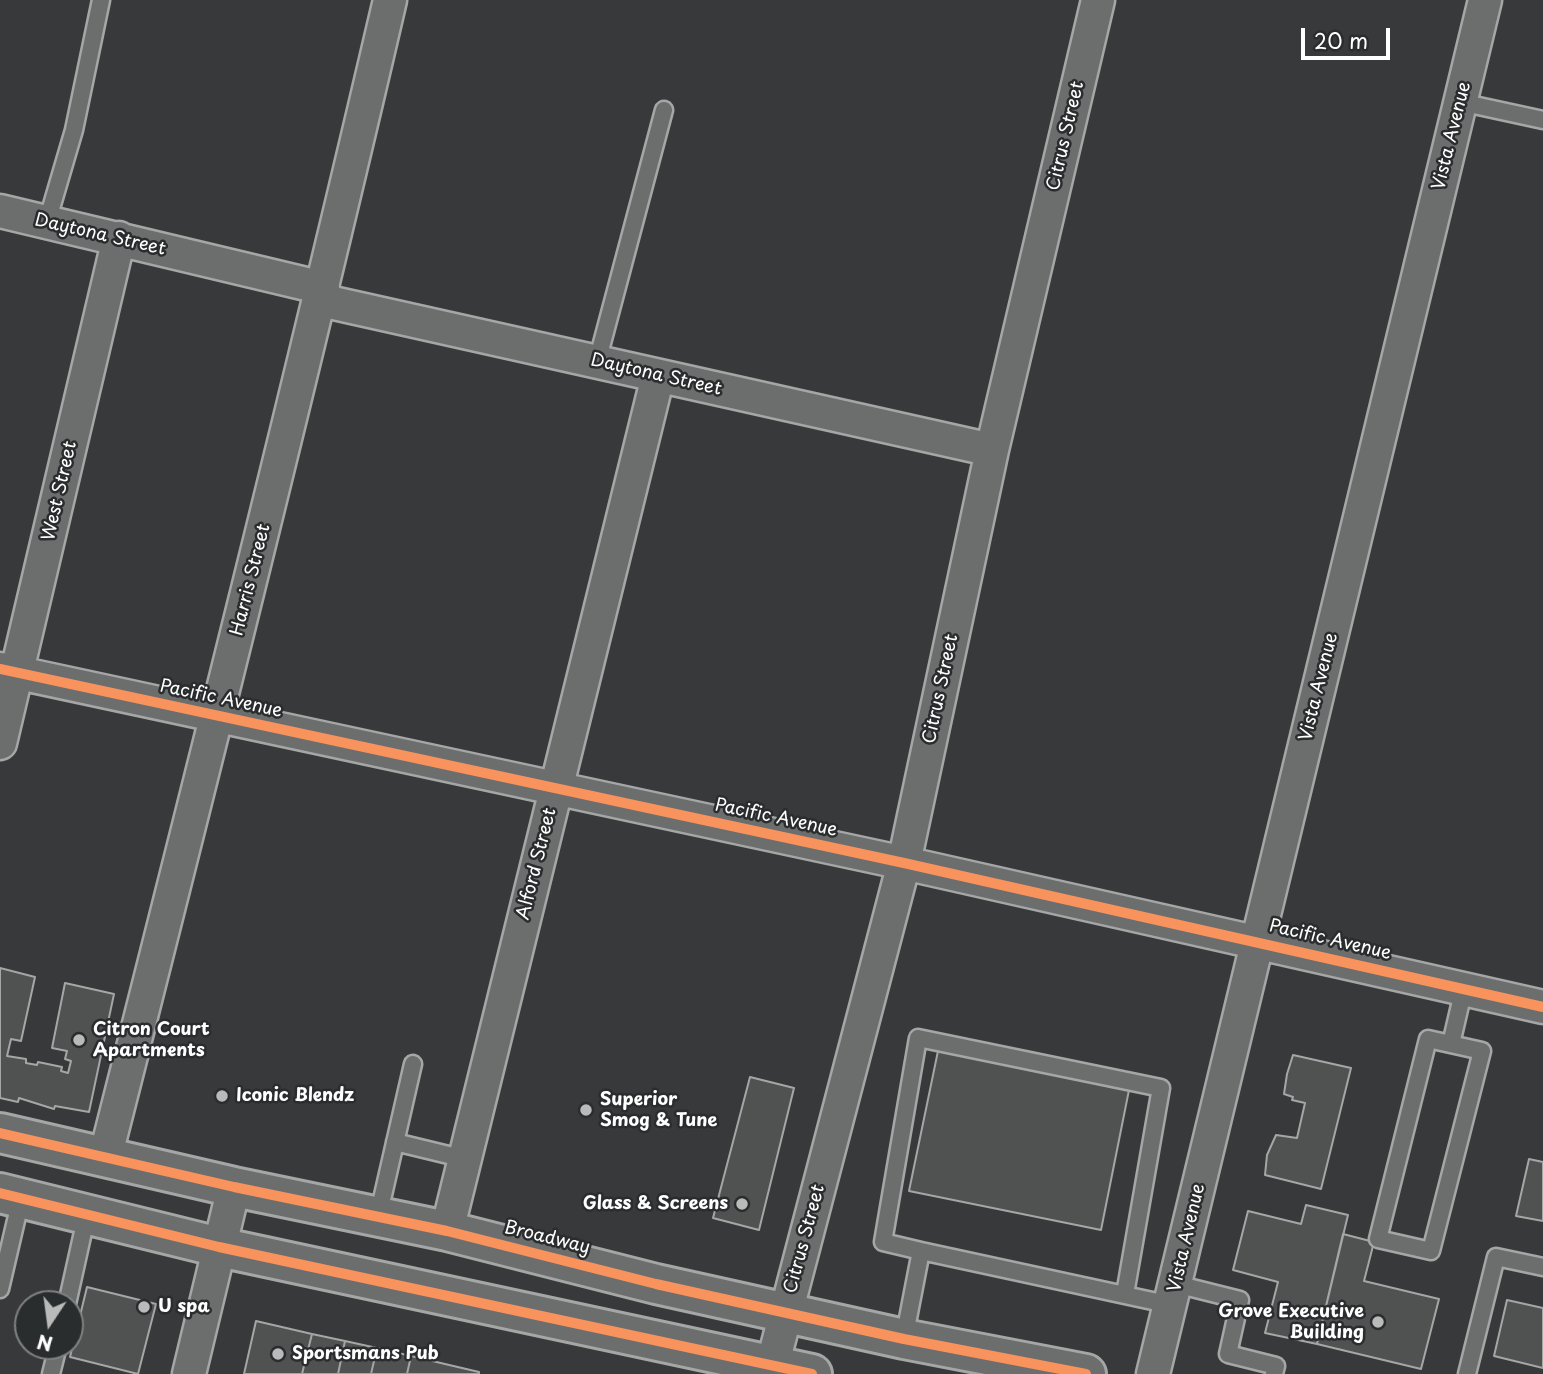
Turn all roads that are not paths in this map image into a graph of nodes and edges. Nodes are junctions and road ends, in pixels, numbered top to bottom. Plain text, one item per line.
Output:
1 (102, 0) edge
2 (390, 0) edge
3 (1098, 0) edge
4 (1485, 0) edge
5 (1460, 102) junction
6 (664, 110) dead end
7 (1543, 120) edge
8 (0, 211) edge
9 (47, 222) junction
10 (119, 238) junction
11 (321, 294) junction
12 (597, 362) junction
13 (658, 376) junction
14 (992, 450) junction
15 (8, 671) edge
16 (217, 716) junction
17 (0, 743) edge
18 (555, 788) junction
19 (904, 863) junction
20 (1257, 941) junction
21 (1464, 988) junction
22 (1543, 1007) edge
23 (1451, 1044) junction
24 (413, 1064) dead end
25 (0, 1133) edge
26 (395, 1142) junction
27 (105, 1158) junction
28 (465, 1159) junction
29 (234, 1187) junction
30 (10, 1196) edge
31 (87, 1214) junction
32 (378, 1217) junction
33 (447, 1231) junction
34 (219, 1247) junction
35 (921, 1251) junction
36 (1543, 1267) edge
37 (0, 1289) edge
38 (70, 1290) edge
39 (1125, 1294) junction
40 (1173, 1294) junction
41 (786, 1312) junction
42 (904, 1339) junction
43 (771, 1369) edge
44 (190, 1374) edge
45 (812, 1374) edge
46 (1086, 1374) edge
47 (1153, 1374) edge
48 (1274, 1374) edge
49 (1466, 1374) edge

1 - 9 lane
2 - 11 street, Harris Street
3 - 14 street, Citrus Street
4 - 5 street, Vista Avenue
5 - 7 lane
5 - 20 street, Vista Avenue
6 - 12 lane
8 - 9 street, Daytona Street
9 - 10 street, Daytona Street
10 - 11 street, Daytona Street
10 - 15 street, West Street
11 - 12 street, Daytona Street
11 - 16 street, Harris Street
12 - 13 street, Daytona Street
13 - 14 street, Daytona Street
13 - 18 street, Alford Street
14 - 19 street, Citrus Street
15 - 16 street, Pacific Avenue
15 - 17 street, West Street
16 - 18 street, Pacific Avenue
16 - 27 street, Harris Street
18 - 19 street, Pacific Avenue
18 - 28 street, Alford Street
19 - 20 street, Pacific Avenue
19 - 41 street, Citrus Street
20 - 21 street, Pacific Avenue
20 - 40 street, Vista Avenue
21 - 22 street, Pacific Avenue
21 - 23 lane
23 - 23 lane
24 - 26 lane
25 - 27 main road, Broadway
26 - 28 lane
26 - 32 lane
27 - 29 main road, Broadway
28 - 33 street, Alford Street
29 - 32 main road, Broadway
29 - 34 street
30 - 31 main road
30 - 37 lane
31 - 34 main road
31 - 38 lane
32 - 33 main road, Broadway
33 - 41 main road, Broadway
34 - 43 main road
34 - 44 street
35 - 39 lane
35 - 39 lane
35 - 42 lane
36 - 49 lane
39 - 40 lane
40 - 47 street, Vista Avenue
40 - 48 lane
41 - 42 main road, Broadway
41 - 43 street, Citrus Street
42 - 46 main road, Broadway
43 - 45 main road

